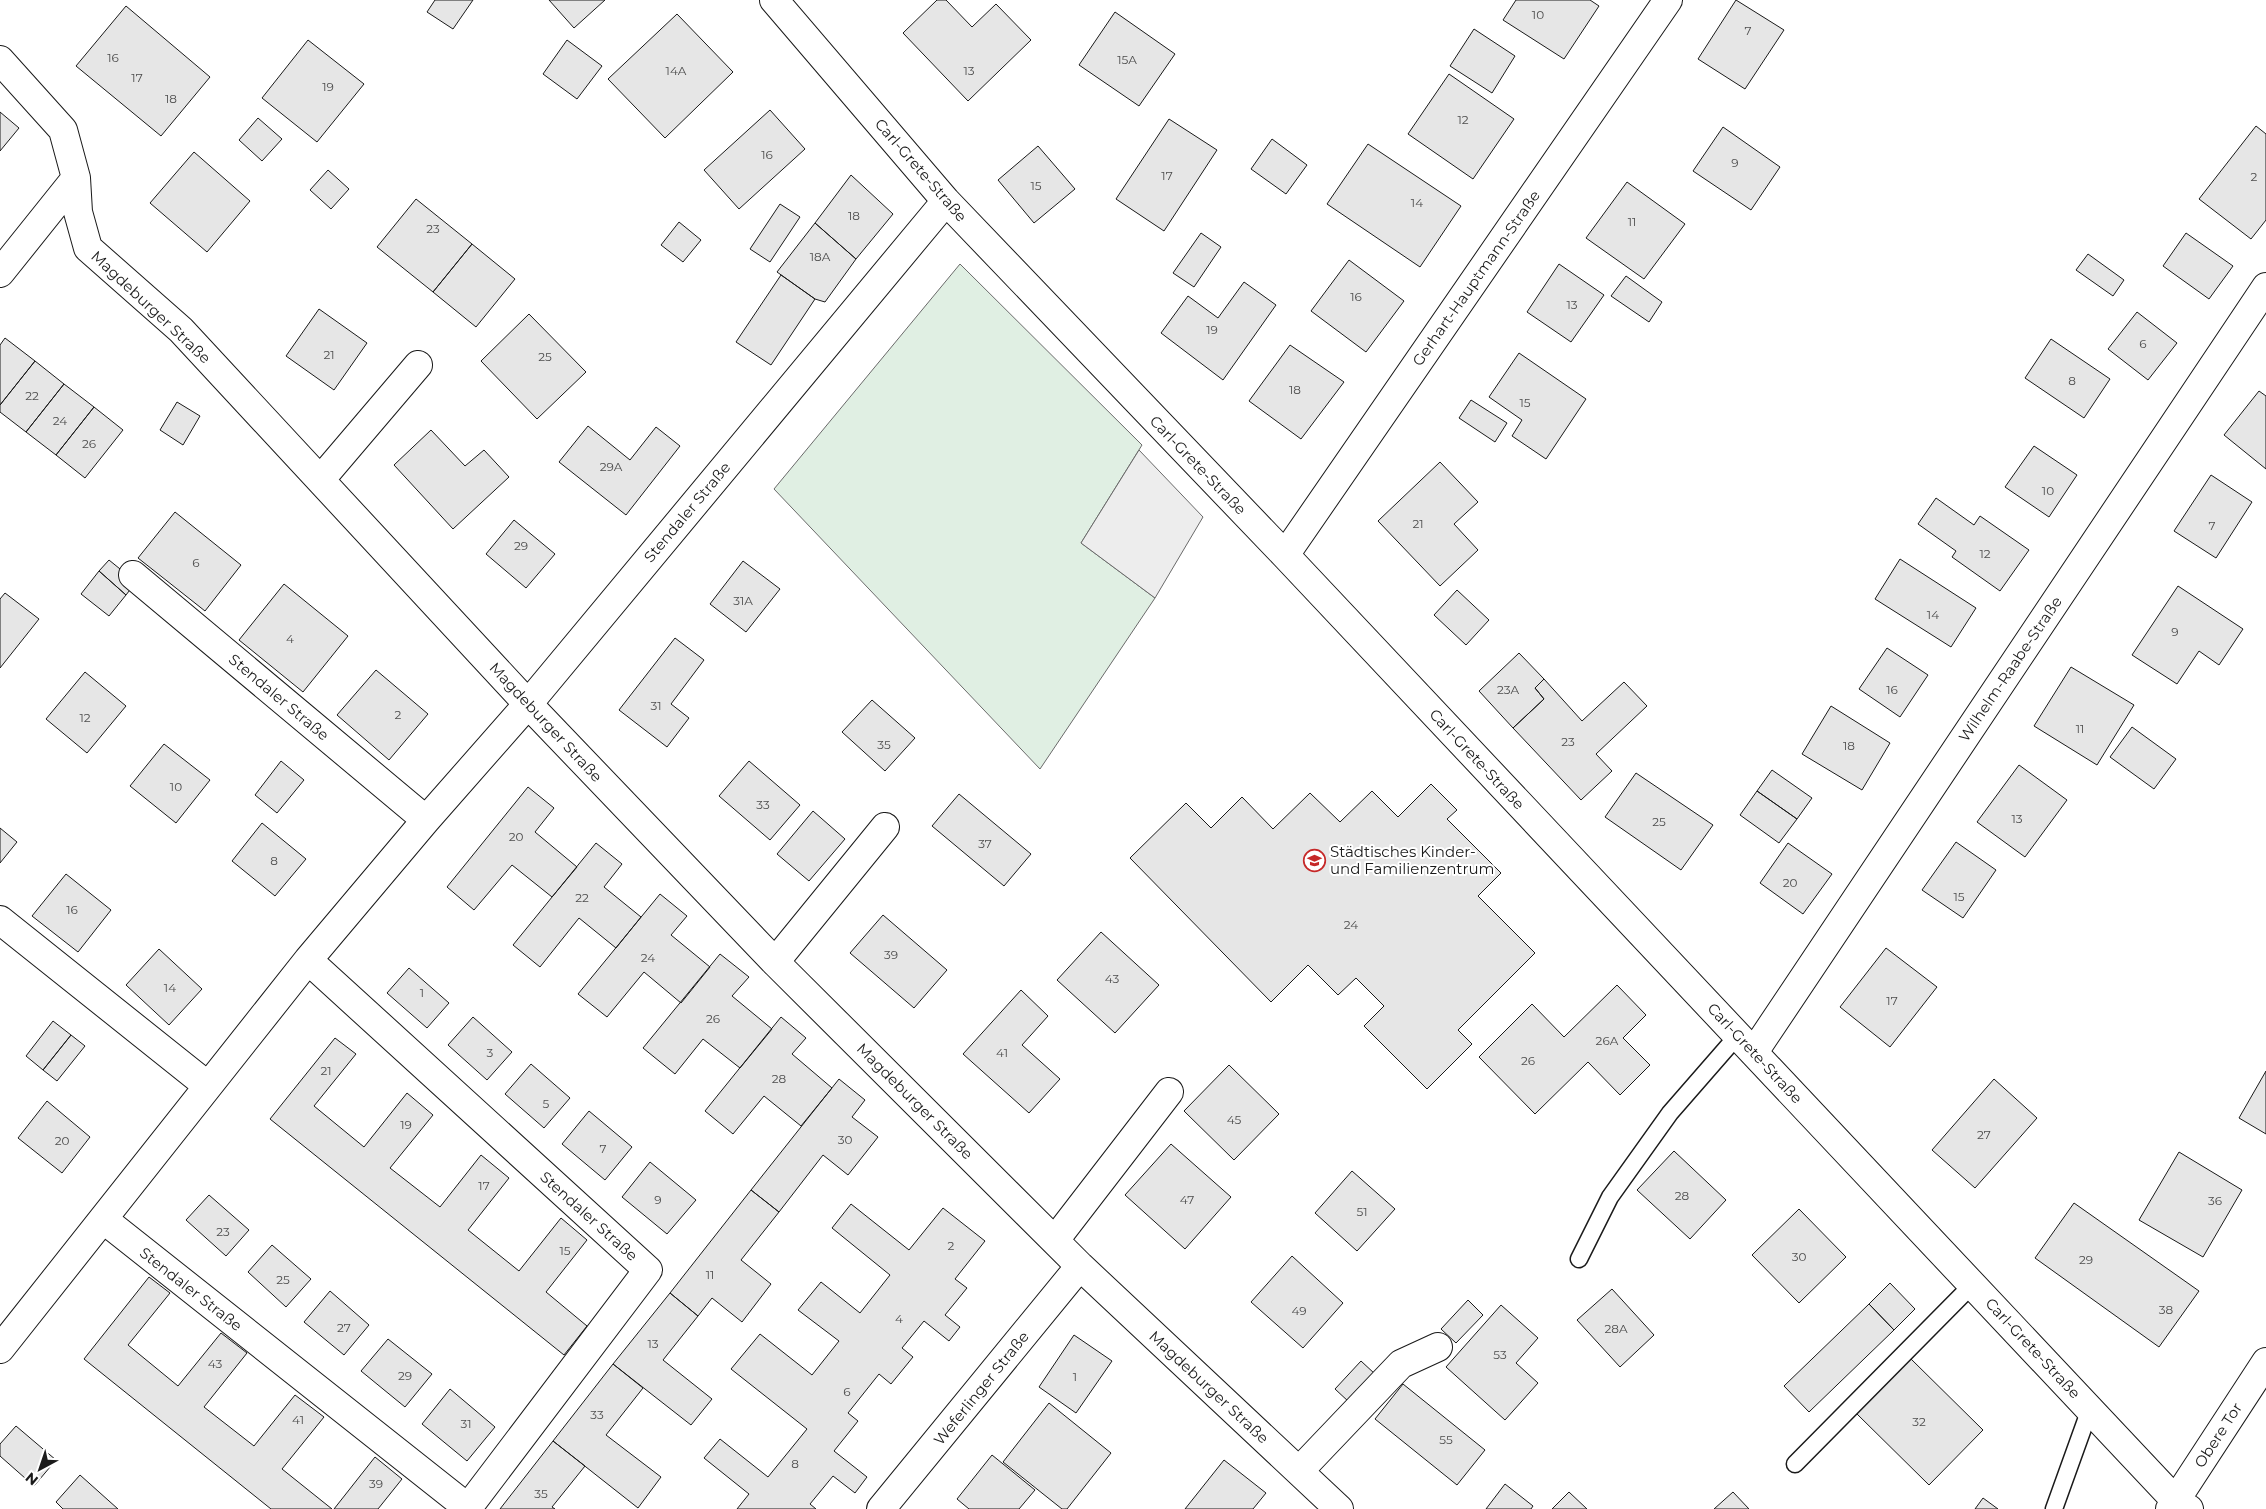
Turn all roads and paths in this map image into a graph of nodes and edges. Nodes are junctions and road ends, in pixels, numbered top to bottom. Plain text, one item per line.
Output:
1 (774, 0) edge
2 (1668, 0) edge
3 (0, 60) edge
4 (76, 178) junction
5 (946, 201) junction
6 (0, 273) edge
7 (2266, 287) edge
8 (418, 364) dead end
9 (321, 479) junction
10 (1285, 555) junction
11 (133, 575) dead end
12 (528, 704) junction
13 (426, 820) junction
14 (885, 827) dead end
15 (0, 920) edge
16 (308, 960) junction
17 (775, 962) junction
18 (1746, 1044) junction
19 (208, 1086) junction
20 (1169, 1092) dead end
21 (103, 1219) junction
22 (1055, 1240) junction
23 (1579, 1260) dead end
24 (1080, 1266) junction
25 (1973, 1284) junction
26 (1438, 1347) dead end
27 (0, 1350) edge
28 (2266, 1362) edge
29 (2090, 1409) junction
30 (1795, 1464) dead end
31 (1299, 1471) junction
32 (2178, 1506) edge
33 (467, 1509) edge
34 (881, 1509) edge
35 (1339, 1509) edge
36 (2054, 1509) edge

1 - 5 street, Carl-Grete-Straße
2 - 10 street, Gerhart-Hauptmann-Straße
3 - 4 street, Magdeburger Straße
4 - 6 street
4 - 9 street, Magdeburger Straße
5 - 10 street, Carl-Grete-Straße
5 - 12 street, Stendaler Straße
7 - 18 street, Wilhelm-Raabe-Straße
8 - 9 street
9 - 12 street, Magdeburger Straße
10 - 18 street, Carl-Grete-Straße
11 - 13 street, Stendaler Straße
12 - 13 street, Stendaler Straße
12 - 17 street, Magdeburger Straße
13 - 16 street, Stendaler Straße
14 - 17 street
15 - 19 street
16 - 19 street, Stendaler Straße
16 - 33 street, Stendaler Straße
17 - 22 street, Magdeburger Straße
18 - 23 lane
18 - 25 street, Carl-Grete-Straße
19 - 21 street, Stendaler Straße
20 - 22 street
21 - 27 street, Stendaler Straße
21 - 33 street, Stendaler Straße
22 - 24 street, Magdeburger Straße
24 - 31 street, Magdeburger Straße
24 - 34 street, Weferlinger Straße
25 - 29 street, Carl-Grete-Straße
25 - 30 lane
26 - 31 street
28 - 32 street, Obere Tor
29 - 32 street, Carl-Grete-Straße
29 - 36 lane
31 - 35 street, Magdeburger Straße

